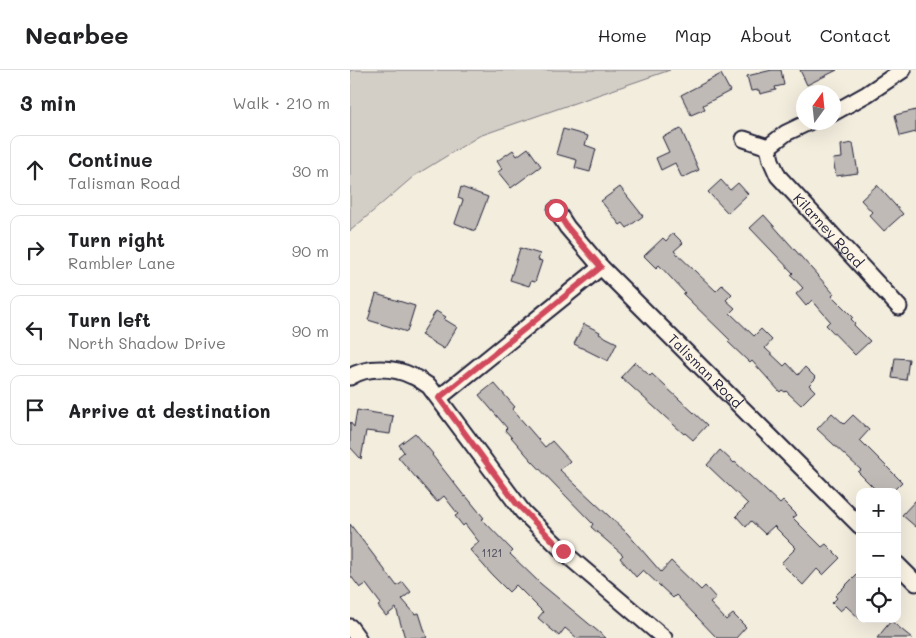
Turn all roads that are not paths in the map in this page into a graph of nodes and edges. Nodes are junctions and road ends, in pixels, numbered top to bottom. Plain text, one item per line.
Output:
1 (903, 70) edge
2 (841, 109) edge
3 (796, 128) edge
4 (744, 139) dead end
5 (768, 147) junction
6 (556, 210) dead end
7 (601, 267) junction
8 (899, 307) dead end
9 (350, 377) edge
10 (439, 398) junction
11 (856, 522) edge
12 (901, 568) edge
13 (916, 583) edge
14 (350, 627) edge
15 (358, 638) edge
16 (664, 638) edge

1 - 2 street
3 - 5 street
4 - 5 street
5 - 8 street, Kilarney Road
6 - 7 street, Talisman Road
7 - 10 street
7 - 11 street, Talisman Road
9 - 10 street
10 - 16 street
12 - 13 street
14 - 15 street

